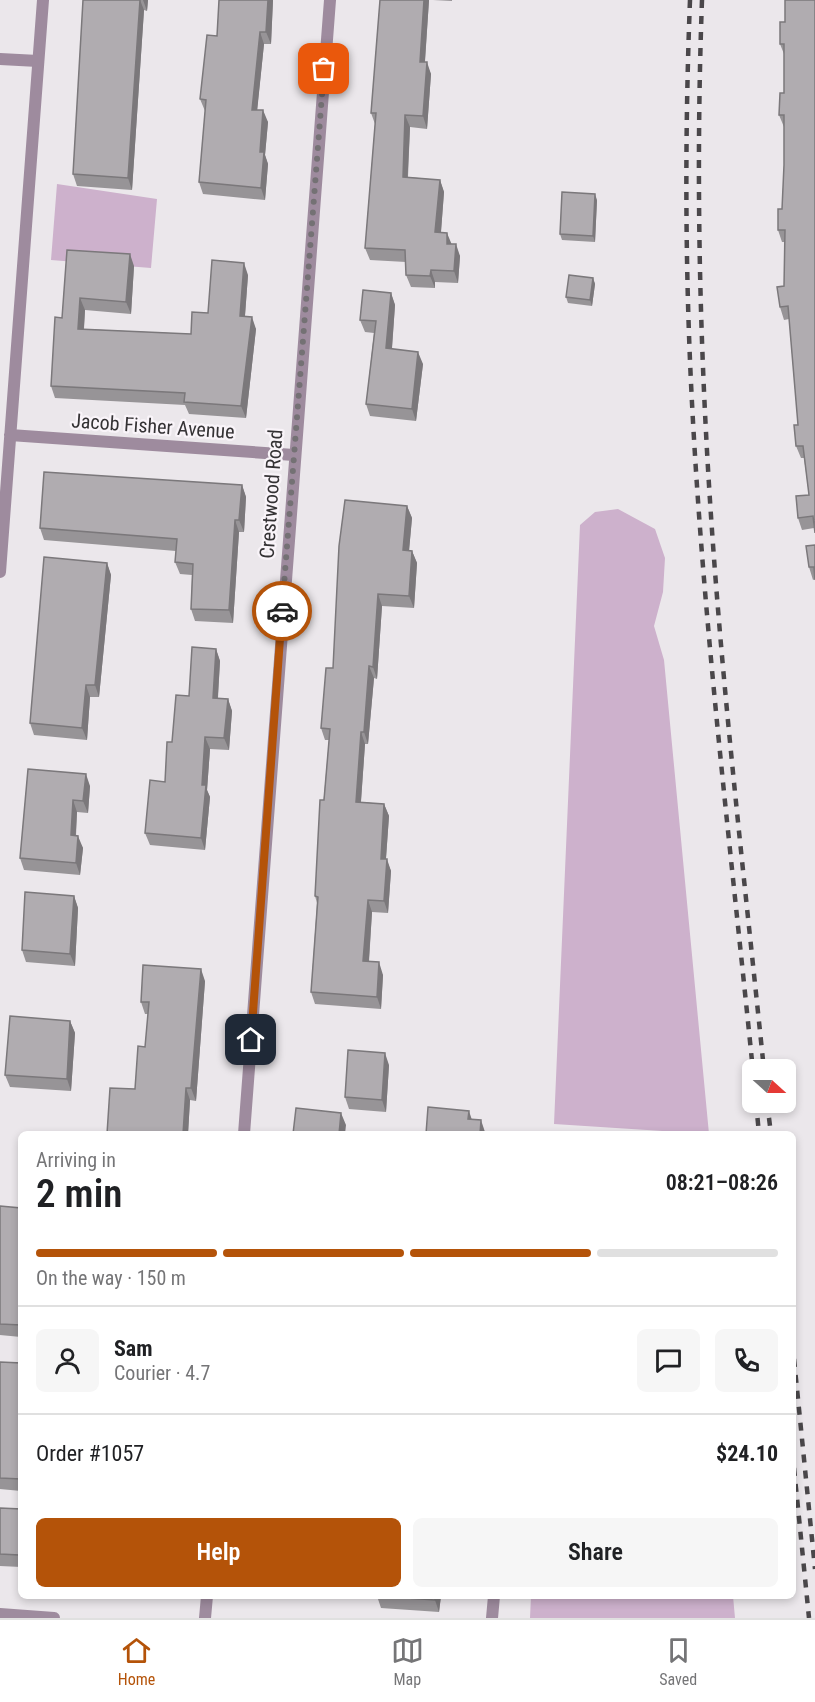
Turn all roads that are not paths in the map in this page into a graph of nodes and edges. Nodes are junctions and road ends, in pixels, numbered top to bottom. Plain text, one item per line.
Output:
1 (43, 0) edge
2 (330, 0) edge
3 (0, 59) edge
4 (38, 61) junction
5 (10, 435) junction
6 (294, 455) junction
7 (0, 572) edge
8 (244, 1131) edge
9 (207, 1599) edge
10 (494, 1599) edge
11 (0, 1614) edge
12 (54, 1618) edge
13 (205, 1618) edge
14 (492, 1618) edge

1 - 4 street
2 - 6 street, Crestwood Road
3 - 4 street
4 - 5 street
5 - 6 street, Jacob Fisher Avenue
5 - 7 street
6 - 8 street, Crestwood Road
9 - 13 street
10 - 14 street
11 - 12 street

